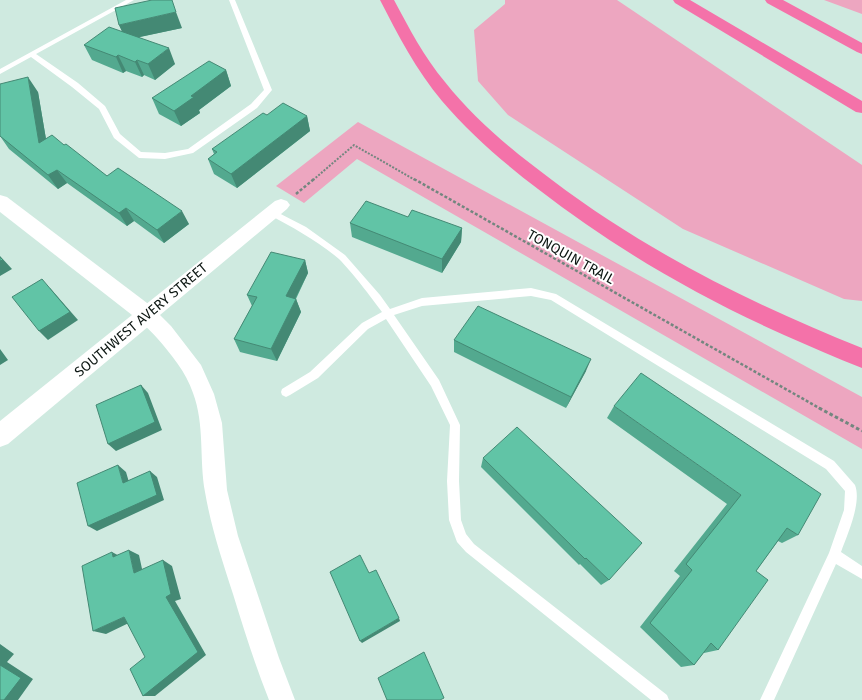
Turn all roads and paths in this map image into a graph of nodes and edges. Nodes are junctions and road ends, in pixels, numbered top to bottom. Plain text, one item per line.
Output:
1 (131, 0) edge
2 (232, 0) edge
3 (386, 0) edge
4 (680, 0) edge
5 (772, 0) edge
6 (862, 49) edge
7 (32, 54) junction
8 (0, 72) edge
9 (862, 108) edge
10 (0, 202) edge
11 (276, 208) junction
12 (389, 313) junction
13 (147, 315) junction
14 (862, 358) edge
15 (286, 392) dead end
16 (862, 431) edge
17 (0, 436) edge
18 (834, 555) junction
19 (862, 573) edge
20 (282, 700) edge
21 (662, 700) edge
22 (767, 700) edge

1 - 7 lane
2 - 7 lane
3 - 14 highway
4 - 9 highway
5 - 6 highway
7 - 8 lane
10 - 13 street
11 - 12 lane
11 - 13 street, SOUTHWEST AVERY STREET
11 - 16 path, TONQUIN TRAIL
12 - 15 lane
12 - 18 lane
12 - 21 lane
13 - 17 street, SOUTHWEST AVERY STREET
13 - 20 street
18 - 19 lane
18 - 22 lane

